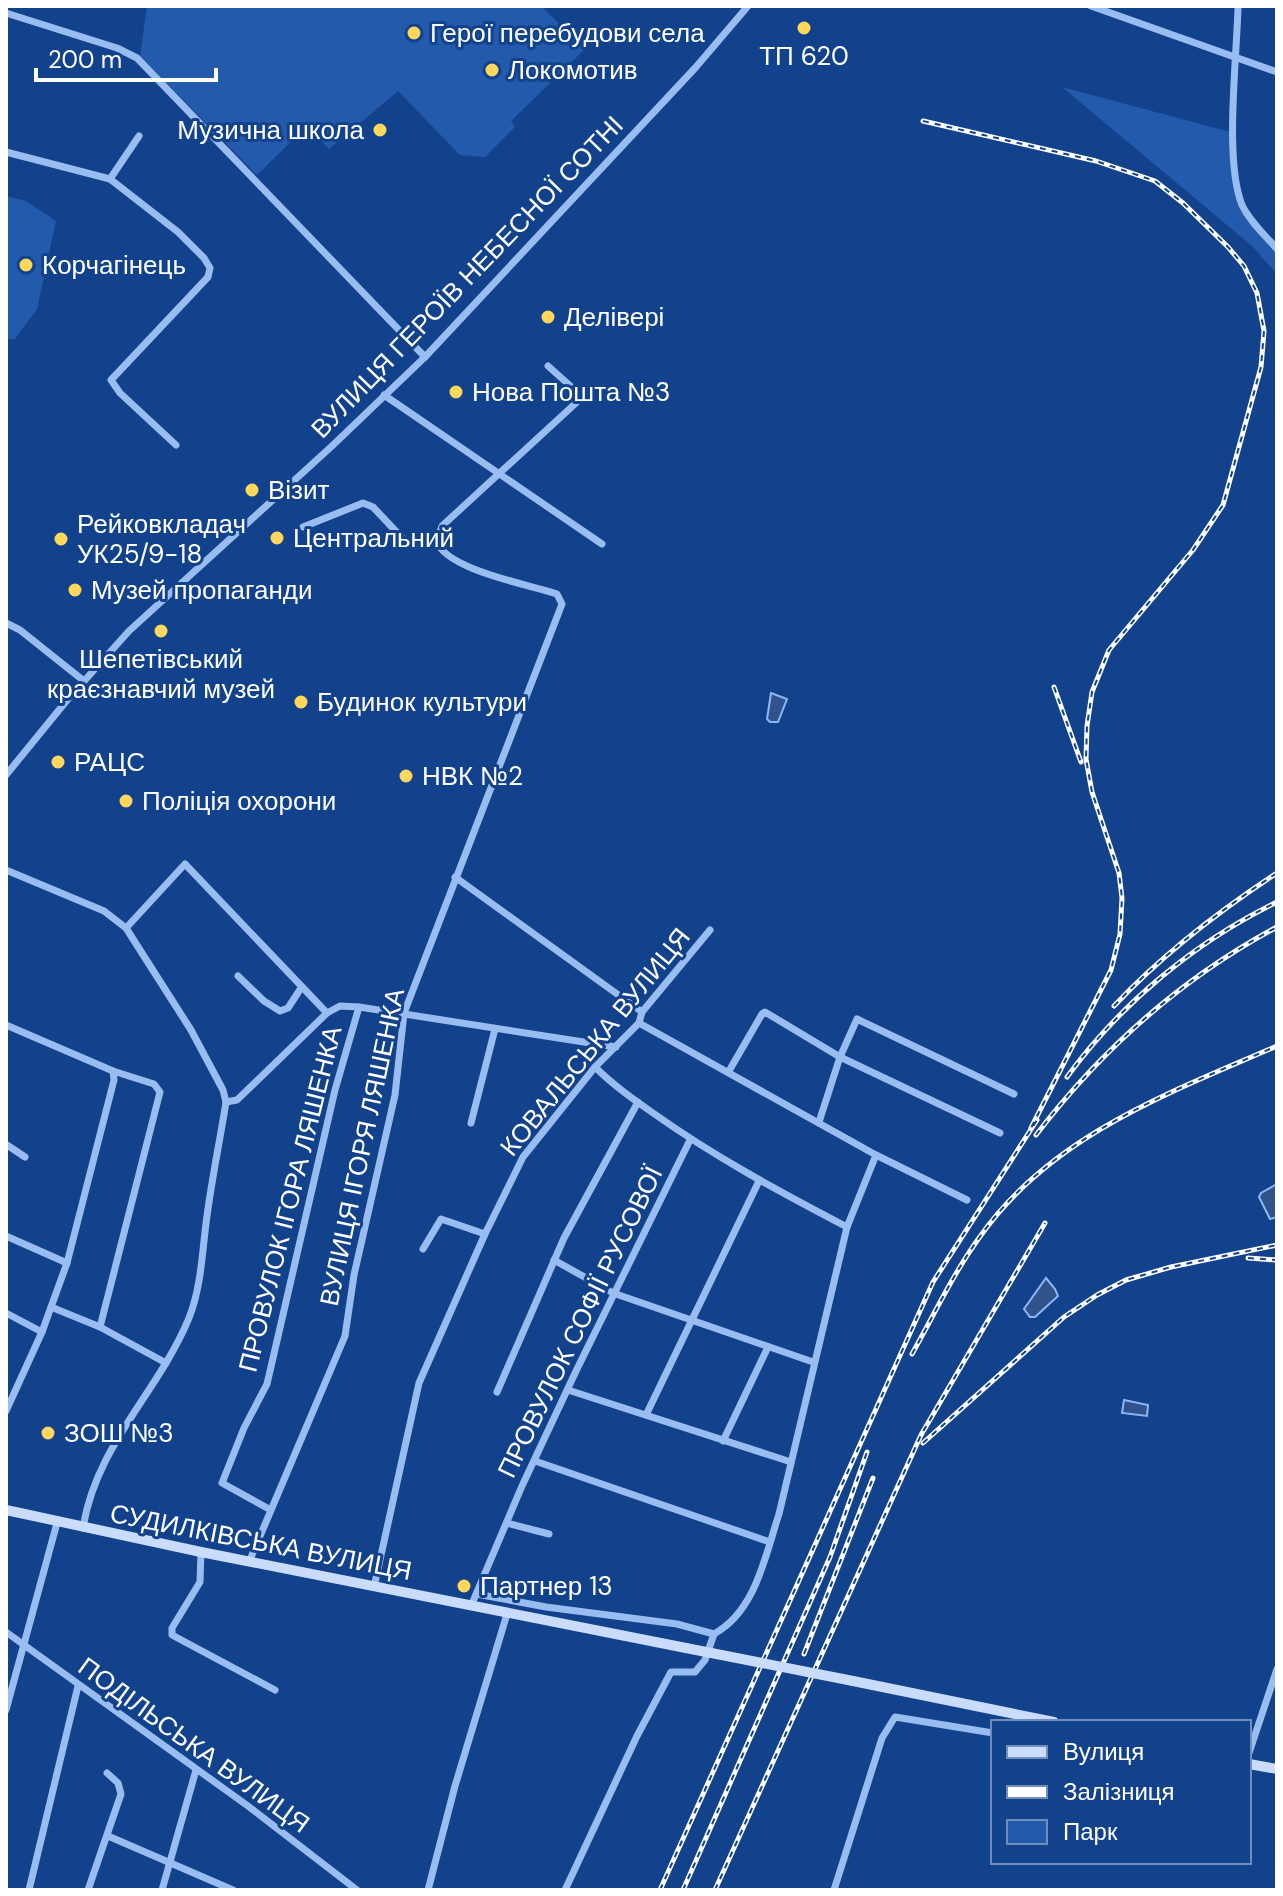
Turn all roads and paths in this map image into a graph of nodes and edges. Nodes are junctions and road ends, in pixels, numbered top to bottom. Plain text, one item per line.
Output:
1 (748, 6) edge
2 (1091, 6) edge
3 (1238, 6) edge
4 (7, 16) edge
5 (1236, 57) junction
6 (1277, 72) edge
7 (139, 136) dead end
8 (6, 152) edge
9 (110, 179) junction
10 (1277, 249) edge
11 (425, 357) junction
12 (548, 366) dead end
13 (384, 395) junction
14 (176, 445) dead end
15 (498, 474) junction
16 (303, 527) dead end
17 (437, 541) junction
18 (602, 544) dead end
19 (6, 623) edge
20 (84, 681) junction
21 (6, 775) edge
22 (6, 870) edge
23 (455, 877) junction
24 (126, 928) junction
25 (710, 930) dead end
26 (238, 976) dead end
27 (301, 988) junction
28 (359, 1007) junction
29 (642, 1012) junction
30 (327, 1013) junction
31 (404, 1013) junction
32 (639, 1023) junction
33 (6, 1025) edge
34 (495, 1029) junction
35 (616, 1047) junction
36 (840, 1057) junction
37 (595, 1067) junction
38 (113, 1071) junction
39 (729, 1071) junction
40 (1014, 1094) dead end
41 (226, 1102) junction
42 (638, 1102) junction
43 (819, 1122) junction
44 (471, 1123) dead end
45 (1000, 1133) dead end
46 (690, 1140) junction
47 (6, 1146) edge
48 (876, 1155) junction
49 (25, 1157) dead end
50 (759, 1181) junction
51 (967, 1200) dead end
52 (847, 1227) junction
53 (485, 1234) junction
54 (6, 1236) edge
55 (423, 1249) dead end
56 (554, 1260) junction
57 (67, 1263) junction
58 (613, 1293) junction
59 (51, 1307) junction
60 (6, 1313) edge
61 (692, 1320) junction
62 (100, 1327) junction
63 (42, 1332) junction
64 (768, 1347) junction
65 (813, 1362) junction
66 (166, 1363) junction
67 (568, 1390) junction
68 (497, 1392) dead end
69 (6, 1411) edge
70 (646, 1415) junction
71 (723, 1441) junction
72 (535, 1461) junction
73 (791, 1462) junction
74 (269, 1509) junction
75 (6, 1510) edge
76 (57, 1523) junction
77 (507, 1523) junction
78 (83, 1528) junction
79 (549, 1534) dead end
80 (770, 1542) junction
81 (201, 1552) junction
82 (249, 1562) junction
83 (374, 1587) junction
84 (477, 1594) junction
85 (471, 1606) junction
86 (507, 1614) junction
87 (6, 1632) edge
88 (714, 1634) junction
89 (24, 1645) junction
90 (1277, 1669) edge
91 (78, 1686) junction
92 (275, 1690) dead end
93 (6, 1710) edge
94 (1044, 1720) edge
95 (991, 1733) edge
96 (1251, 1747) edge
97 (1251, 1764) edge
98 (1277, 1769) edge
99 (196, 1770) junction
100 (107, 1773) dead end
101 (108, 1836) junction
102 (169, 1863) junction
103 (29, 1890) edge
104 (88, 1890) edge
105 (162, 1890) edge
106 (233, 1890) edge
107 (357, 1890) edge
108 (428, 1890) edge
109 (565, 1890) edge
110 (834, 1890) edge

1 - 11 street, ВУЛИЦЯ ГЕРОЇВ НЕБЕСНОЇ СОТНІ
2 - 5 street
3 - 5 street
4 - 11 street
5 - 6 street
5 - 10 street
7 - 9 street
8 - 9 street
9 - 14 street
11 - 13 street, ВУЛИЦЯ ГЕРОЇВ НЕБЕСНОЇ СОТНІ
12 - 15 street
13 - 15 street
13 - 20 street, ВУЛИЦЯ ГЕРОЇВ НЕБЕСНОЇ СОТНІ
15 - 17 street
15 - 18 street
16 - 17 street
17 - 23 street, ВУЛИЦЯ ІГОРЯ ЛЯШЕНКА
19 - 20 street
20 - 21 street, ВУЛИЦЯ ГЕРОЇВ НЕБЕСНОЇ СОТНІ
22 - 24 street
23 - 29 street
23 - 31 street, ВУЛИЦЯ ІГОРЯ ЛЯШЕНКА
24 - 27 street
24 - 41 street
25 - 29 street, КОВАЛЬСЬКА ВУЛИЦЯ
26 - 27 street
27 - 30 street
28 - 30 street
28 - 31 street
28 - 74 street, ПРОВУЛОК ІГОРА ЛЯШЕНКА
29 - 32 street, КОВАЛЬСЬКА ВУЛИЦЯ
30 - 41 street
31 - 34 street
31 - 74 street, ВУЛИЦЯ ІГОРЯ ЛЯШЕНКА
32 - 35 street, КОВАЛЬСЬКА ВУЛИЦЯ
32 - 39 street
33 - 38 street
34 - 35 street
34 - 44 street
35 - 37 street, КОВАЛЬСЬКА ВУЛИЦЯ
36 - 39 street
36 - 40 street
36 - 43 street
36 - 45 street
37 - 42 street
37 - 53 street, КОВАЛЬСЬКА ВУЛИЦЯ
38 - 57 street
38 - 62 street
39 - 43 street
41 - 66 street
42 - 46 street
42 - 56 street
43 - 48 street
46 - 50 street
46 - 58 street, ПРОВУЛОК СОФІЇ РУСОВОЇ
47 - 49 street
48 - 51 street
48 - 52 street
50 - 52 street
50 - 61 street
52 - 65 street
53 - 55 street
53 - 83 street, КОВАЛЬСЬКА ВУЛИЦЯ
54 - 57 street
56 - 58 street
56 - 68 street
57 - 59 street
58 - 61 street
58 - 67 street, ПРОВУЛОК СОФІЇ РУСОВОЇ
59 - 62 street
59 - 63 street
60 - 63 street
61 - 64 street
61 - 70 street
62 - 66 street
63 - 69 street
64 - 65 street
64 - 71 street
65 - 73 street
66 - 78 street
67 - 70 street
67 - 72 street, ПРОВУЛОК СОФІЇ РУСОВОЇ
70 - 71 street
71 - 73 street
72 - 77 street, ПРОВУЛОК СОФІЇ РУСОВОЇ
72 - 80 street
73 - 80 street
74 - 82 street, ВУЛИЦЯ ІГОРЯ ЛЯШЕНКА
75 - 76 main road, СУДИЛКІВСЬКА ВУЛИЦЯ
76 - 78 main road, СУДИЛКІВСЬКА ВУЛИЦЯ
76 - 89 street
77 - 79 street
77 - 84 street, ПРОВУЛОК СОФІЇ РУСОВОЇ
78 - 81 main road, СУДИЛКІВСЬКА ВУЛИЦЯ
80 - 88 street
81 - 82 main road, СУДИЛКІВСЬКА ВУЛИЦЯ
81 - 92 street
82 - 83 main road, СУДИЛКІВСЬКА ВУЛИЦЯ
83 - 85 main road, СУДИЛКІВСЬКА ВУЛИЦЯ
84 - 85 street, ПРОВУЛОК СОФІЇ РУСОВОЇ
84 - 88 street
85 - 86 main road, СУДИЛКІВСЬКА ВУЛИЦЯ
86 - 94 main road, СУДИЛКІВСЬКА ВУЛИЦЯ, bridge
86 - 108 street
87 - 89 street, ПОДІЛЬСЬКА ВУЛИЦЯ
88 - 109 street
89 - 91 street, ПОДІЛЬСЬКА ВУЛИЦЯ
89 - 93 street
90 - 96 street
91 - 99 street, ПОДІЛЬСЬКА ВУЛИЦЯ
91 - 103 street
95 - 110 street
97 - 98 main road
99 - 102 street
99 - 107 street, ПОДІЛЬСЬКА ВУЛИЦЯ
100 - 101 street
101 - 102 street
101 - 104 street
102 - 105 street
102 - 106 street

